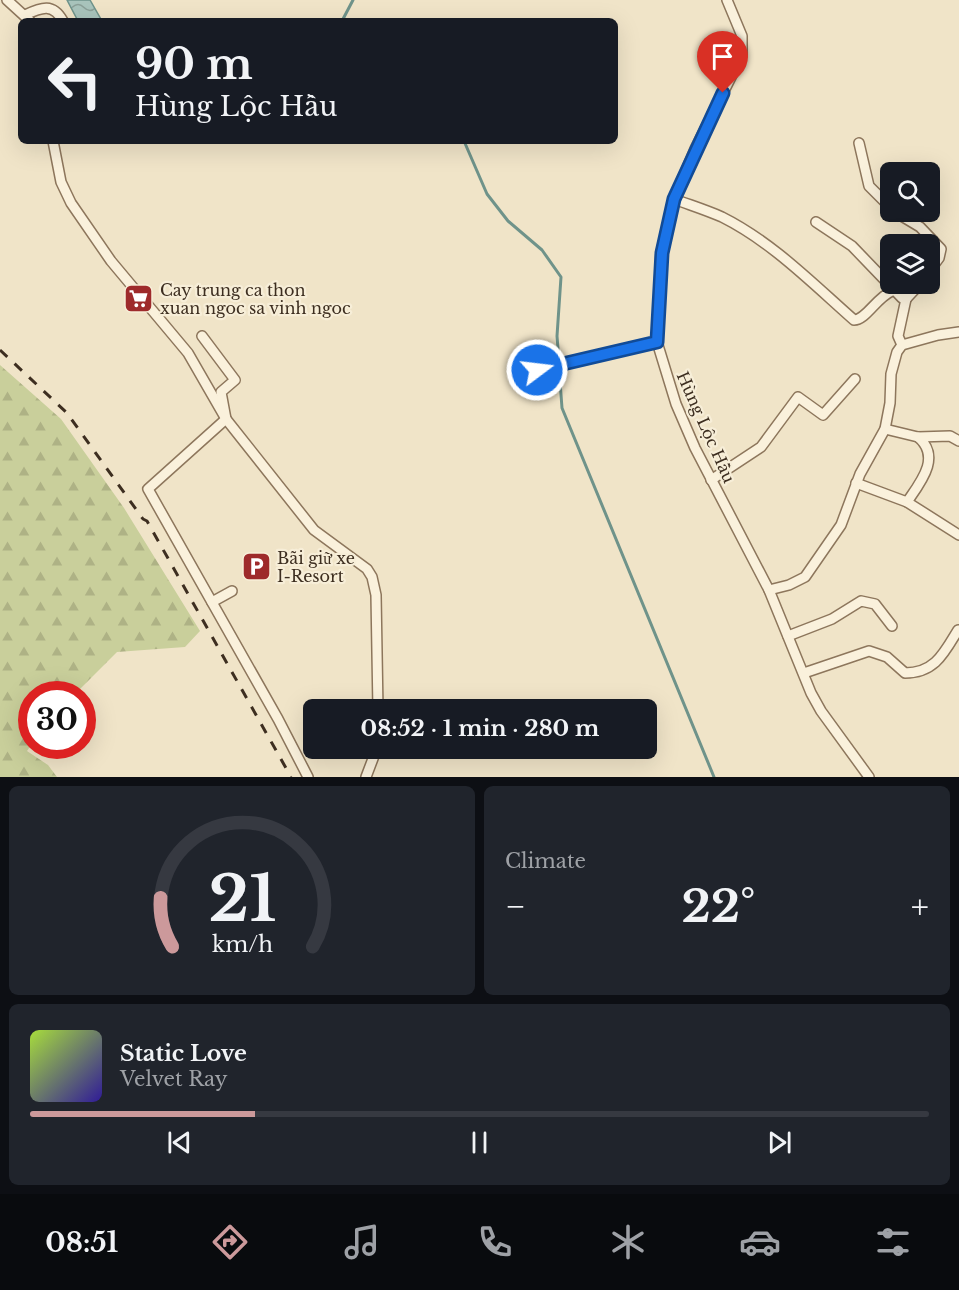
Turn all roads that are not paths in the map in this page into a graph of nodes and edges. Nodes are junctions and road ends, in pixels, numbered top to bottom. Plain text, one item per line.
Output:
1 (7, 0) edge
2 (728, 0) edge
3 (27, 18) edge
4 (61, 18) edge
5 (859, 143) dead end
6 (54, 144) edge
7 (880, 197) edge
8 (674, 199) junction
9 (816, 222) dead end
10 (912, 222) edge
11 (927, 234) edge
12 (880, 277) edge
13 (887, 294) edge
14 (897, 294) edge
15 (911, 294) edge
16 (906, 299) junction
17 (959, 332) edge
18 (202, 336) dead end
19 (657, 342) junction
20 (902, 345) junction
21 (537, 370) dead end
22 (855, 379) dead end
23 (226, 419) junction
24 (885, 429) junction
25 (918, 437) junction
26 (959, 441) edge
27 (711, 480) junction
28 (856, 483) junction
29 (907, 502) junction
30 (959, 535) edge
31 (769, 590) junction
32 (232, 591) dead end
33 (212, 602) junction
34 (892, 626) dead end
35 (958, 630) edge
36 (788, 636) junction
37 (804, 673) junction
38 (378, 699) edge
39 (373, 759) edge
40 (308, 777) edge
41 (366, 777) edge
42 (869, 777) edge

1 - 3 street
2 - 8 street, Hùng Lộc Hầu
3 - 4 street
5 - 7 street
6 - 23 street
8 - 13 street
8 - 19 street, Hùng Lộc Hầu
9 - 12 street
10 - 11 street
14 - 16 street
15 - 16 street
16 - 20 street
17 - 20 street
18 - 23 street
19 - 21 street
19 - 27 street, Hùng Lộc Hầu
20 - 24 street
22 - 27 street
23 - 33 street
23 - 38 street
24 - 25 street
24 - 28 street
25 - 26 street
25 - 29 street
27 - 31 street, Hùng Lộc Hầu
28 - 29 street
28 - 31 street
29 - 30 street
31 - 36 street, Hùng Lộc Hầu
32 - 33 street
33 - 40 street
34 - 36 street
35 - 37 street
36 - 37 street, Hùng Lộc Hầu
37 - 42 street, Hùng Lộc Hầu
39 - 41 street

